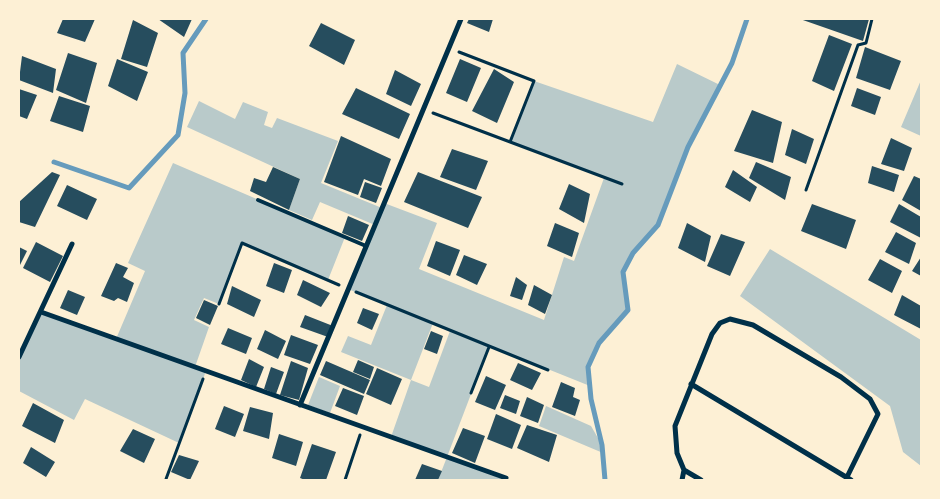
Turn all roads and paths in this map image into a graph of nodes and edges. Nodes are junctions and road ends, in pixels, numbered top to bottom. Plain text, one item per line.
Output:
1 (461, 19) edge
2 (872, 19) edge
3 (449, 48) junction
4 (423, 110) junction
5 (510, 142) junction
6 (622, 184) dead end
7 (806, 190) dead end
8 (258, 200) dead end
9 (72, 244) dead end
10 (366, 246) junction
11 (348, 289) junction
12 (219, 304) dead end
13 (41, 312) junction
14 (489, 347) junction
15 (19, 357) edge
16 (548, 370) dead end
17 (206, 371) junction
18 (690, 384) junction
19 (471, 393) dead end
20 (300, 405) junction
21 (362, 427) junction
22 (684, 470) junction
23 (166, 479) edge
24 (849, 479) edge
25 (345, 480) edge
26 (505, 480) edge
27 (682, 480) edge
28 (701, 480) edge

1 - 3 street
2 - 7 path
3 - 4 street
3 - 5 path
4 - 5 path
4 - 10 street
5 - 6 path
8 - 10 lane
9 - 13 street
10 - 11 street
11 - 12 path
11 - 14 path
11 - 20 street
13 - 15 street
13 - 17 street
14 - 16 path
14 - 19 path
17 - 20 street
17 - 23 path
18 - 22 street
18 - 24 street
18 - 24 street
20 - 21 street
21 - 25 path
21 - 26 street
22 - 27 street
22 - 28 street

